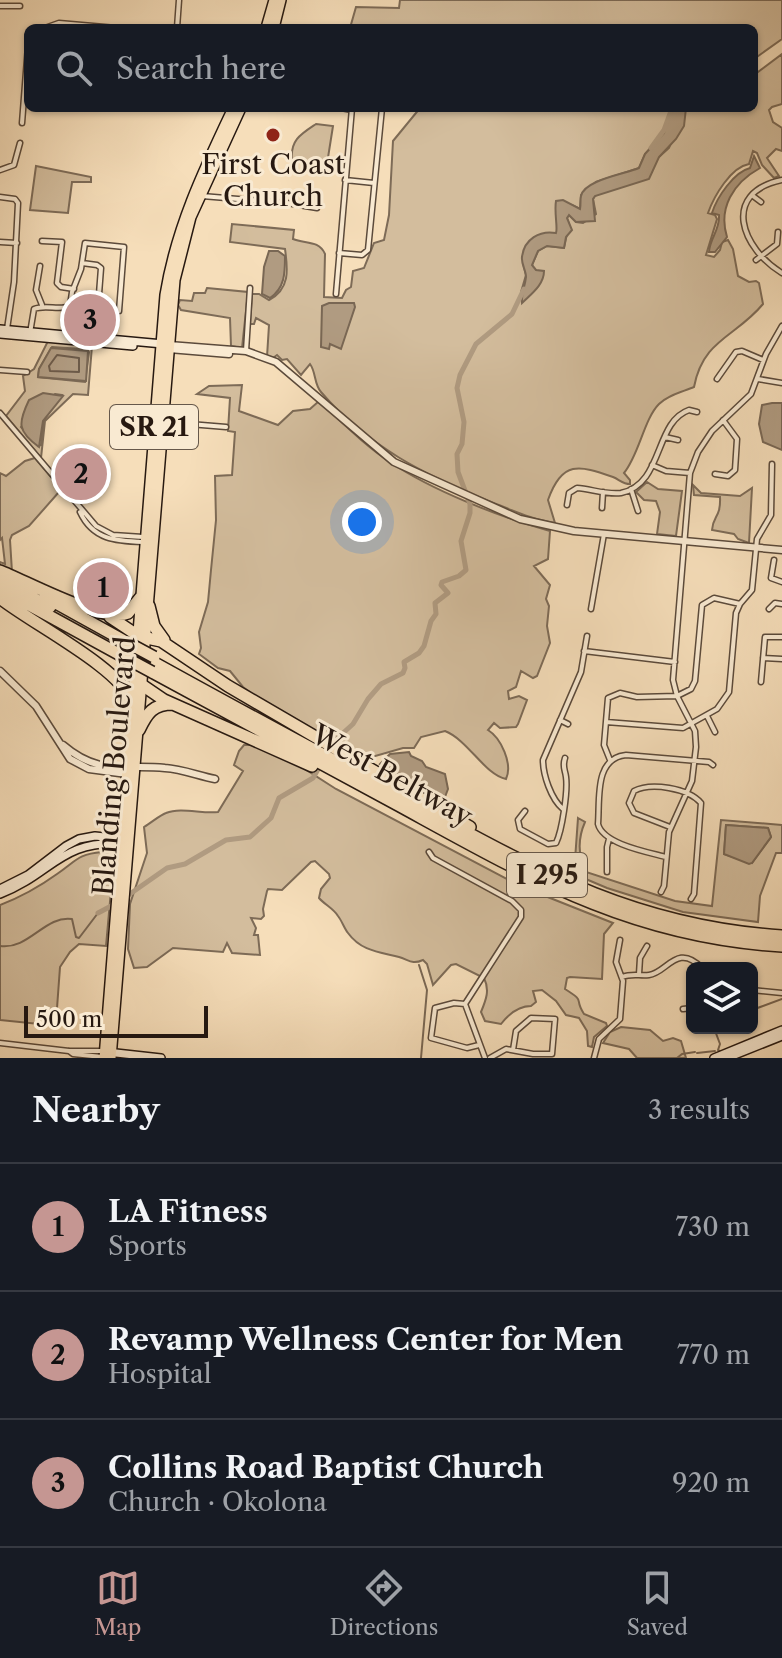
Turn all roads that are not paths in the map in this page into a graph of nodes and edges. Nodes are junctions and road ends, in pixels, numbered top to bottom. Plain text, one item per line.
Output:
1 (179, 0) edge
2 (278, 0) edge
3 (0, 6) edge
4 (20, 6) dead end
5 (177, 24) edge
6 (268, 24) edge
7 (275, 24) edge
8 (24, 97) edge
9 (231, 112) edge
10 (239, 112) edge
11 (352, 112) edge
12 (382, 112) edge
13 (22, 123) dead end
14 (20, 143) dead end
15 (215, 155) junction
16 (0, 170) edge
17 (345, 180) junction
18 (782, 180) edge
19 (374, 183) junction
20 (200, 196) junction
21 (753, 196) junction
22 (0, 197) edge
23 (761, 202) dead end
24 (317, 208) dead end
25 (188, 216) junction
26 (778, 232) dead end
27 (42, 241) dead end
28 (0, 242) edge
29 (17, 243) junction
30 (339, 253) junction
31 (762, 257) junction
32 (756, 260) dead end
33 (82, 263) junction
34 (40, 266) dead end
35 (782, 273) edge
36 (250, 288) dead end
37 (74, 289) junction
38 (336, 294) dead end
39 (42, 305) junction
40 (103, 309) junction
41 (0, 316) edge
42 (8, 317) junction
43 (782, 326) edge
44 (2, 331) edge
45 (30, 334) junction
46 (100, 341) junction
47 (165, 347) junction
48 (246, 351) junction
49 (265, 357) junction
50 (763, 360) junction
51 (0, 370) edge
52 (27, 372) dead end
53 (717, 379) dead end
54 (758, 379) junction
55 (782, 383) edge
56 (697, 412) dead end
57 (0, 413) edge
58 (723, 420) junction
59 (163, 421) junction
60 (226, 427) dead end
61 (665, 437) junction
62 (678, 440) dead end
63 (772, 464) dead end
64 (652, 465) junction
65 (690, 473) junction
66 (715, 474) dead end
67 (154, 479) junction
68 (631, 489) junction
69 (603, 492) junction
70 (567, 505) dead end
71 (602, 508) dead end
72 (638, 511) dead end
73 (604, 534) junction
74 (148, 540) junction
75 (684, 542) junction
76 (754, 548) junction
77 (780, 551) edge
78 (774, 560) dead end
79 (0, 572) edge
80 (0, 580) edge
81 (782, 582) edge
82 (0, 589) edge
83 (0, 597) edge
84 (145, 602) junction
85 (740, 604) junction
86 (782, 604) edge
87 (591, 609) dead end
88 (769, 609) dead end
89 (95, 610) junction
90 (587, 636) dead end
91 (782, 637) edge
92 (169, 646) junction
93 (584, 651) junction
94 (82, 655) junction
95 (763, 658) junction
96 (782, 659) edge
97 (140, 660) junction
98 (675, 662) junction
99 (106, 669) junction
100 (0, 671) edge
101 (761, 682) dead end
102 (677, 696) junction
103 (132, 702) junction
104 (173, 704) junction
105 (707, 715) junction
106 (131, 718) junction
107 (560, 720) junction
108 (606, 722) junction
109 (568, 724) dead end
110 (692, 724) junction
111 (139, 730) junction
112 (715, 732) dead end
113 (565, 758) dead end
114 (324, 760) junction
115 (610, 760) junction
116 (695, 761) junction
117 (713, 765) dead end
118 (130, 770) junction
119 (215, 779) dead end
120 (688, 794) junction
121 (563, 809) junction
122 (525, 811) dead end
123 (670, 827) junction
124 (477, 831) junction
125 (609, 839) junction
126 (126, 841) junction
127 (429, 852) dead end
128 (666, 857) junction
129 (607, 872) dead end
130 (123, 882) junction
131 (0, 892) edge
132 (661, 892) dead end
133 (691, 899) dead end
134 (782, 933) edge
135 (620, 940) dead end
136 (647, 946) dead end
137 (782, 946) edge
138 (694, 962) edge
139 (639, 974) junction
140 (622, 977) junction
141 (758, 991) edge
142 (782, 993) edge
143 (465, 1004) junction
144 (683, 1009) dead end
145 (686, 1009) edge
146 (780, 1033) edge
147 (0, 1043) edge
148 (479, 1045) junction
149 (513, 1050) junction
150 (108, 1056) edge
151 (161, 1058) edge
152 (487, 1058) edge
153 (594, 1058) edge
154 (714, 1058) edge
155 (727, 1058) edge

1 - 5 street
2 - 6 main road
2 - 7 main road
3 - 4 street
8 - 13 street
9 - 15 main road, Blanding Boulevard / SR 21
10 - 15 main road, Blanding Boulevard / SR 21
11 - 17 street
12 - 19 street
14 - 16 street
15 - 20 main road, Blanding Boulevard / SR 21
15 - 25 main road, Blanding Boulevard / SR 21
17 - 19 street
17 - 30 street
18 - 21 street
19 - 30 street
20 - 24 street
20 - 25 main road, Blanding Boulevard / SR 21
21 - 23 street
21 - 31 street
22 - 29 street
25 - 47 main road, Blanding Boulevard / SR 21
26 - 31 street
27 - 37 street
28 - 29 street
29 - 42 street
30 - 38 street
31 - 32 street
31 - 35 street
33 - 37 street
33 - 40 street
33 - 40 street
34 - 39 street
36 - 48 street
37 - 39 street
39 - 45 street
40 - 46 street
41 - 42 street
42 - 44 street
43 - 50 street
44 - 45 main road
45 - 46 main road
46 - 47 main road
47 - 48 street
47 - 49 street
47 - 59 main road, Blanding Boulevard / SR 21
47 - 67 main road, Blanding Boulevard / SR 21
48 - 49 street
49 - 73 street
50 - 53 street
50 - 54 street
51 - 52 street
54 - 55 street
54 - 58 street
56 - 61 street
57 - 74 street
58 - 65 street
58 - 66 street
59 - 60 street
59 - 67 main road, Blanding Boulevard / SR 21
61 - 62 street
61 - 64 street
63 - 76 street
64 - 65 street
64 - 68 street
65 - 75 street
67 - 74 main road, Blanding Boulevard / SR 21
67 - 74 main road, Blanding Boulevard / SR 21
68 - 69 street
68 - 72 street
69 - 70 street
69 - 71 street
73 - 75 street
73 - 87 street
74 - 84 main road, Blanding Boulevard / SR 21
75 - 76 street
75 - 98 street
76 - 77 street
76 - 85 street
78 - 81 street
79 - 89 highway
79 - 97 highway
80 - 97 highway, West Beltway / I 295
82 - 97 highway, West Beltway / I 295
83 - 94 highway
83 - 97 highway
84 - 89 highway
84 - 92 highway
84 - 97 main road, Blanding Boulevard / SR 21
85 - 102 street
85 - 105 street
86 - 88 street
89 - 97 highway
90 - 93 street
91 - 95 street
92 - 97 highway
92 - 124 highway
93 - 98 street
93 - 107 street
94 - 99 highway
94 - 106 highway
95 - 96 street
95 - 101 street
97 - 99 highway
97 - 103 main road, Blanding Boulevard / SR 21
97 - 104 highway
97 - 111 main road, Blanding Boulevard / SR 21
97 - 114 highway, West Beltway / I 295
98 - 102 street
99 - 103 highway
100 - 118 street
102 - 108 street
102 - 110 street
103 - 106 main road, Blanding Boulevard / SR 21
104 - 111 highway
104 - 114 highway
105 - 110 street
105 - 112 street
106 - 118 main road, Blanding Boulevard / SR 21
107 - 109 street
107 - 121 street
108 - 110 street
108 - 115 street
110 - 116 street
111 - 118 main road, Blanding Boulevard / SR 21
113 - 121 street
114 - 124 highway
114 - 134 highway, West Beltway / I 295
114 - 137 highway, West Beltway / I 295
115 - 116 street
115 - 125 street
116 - 117 street
116 - 120 street
118 - 119 street
118 - 126 main road, Blanding Boulevard / SR 21
120 - 123 street
120 - 123 street
120 - 133 street
121 - 122 street
123 - 128 street
124 - 134 highway
125 - 128 street
125 - 129 street
126 - 130 main road, Blanding Boulevard / SR 21
126 - 131 main road
127 - 143 street
128 - 132 street
130 - 150 main road, Blanding Boulevard / SR 21
130 - 150 main road, Blanding Boulevard / SR 21
135 - 140 street
136 - 139 street
138 - 139 street
139 - 140 street
140 - 153 street
141 - 142 street
143 - 148 street
143 - 148 street
144 - 145 street
146 - 154 main road
146 - 155 main road
147 - 150 street
148 - 152 street
149 - 149 street
149 - 152 street
150 - 151 main road

